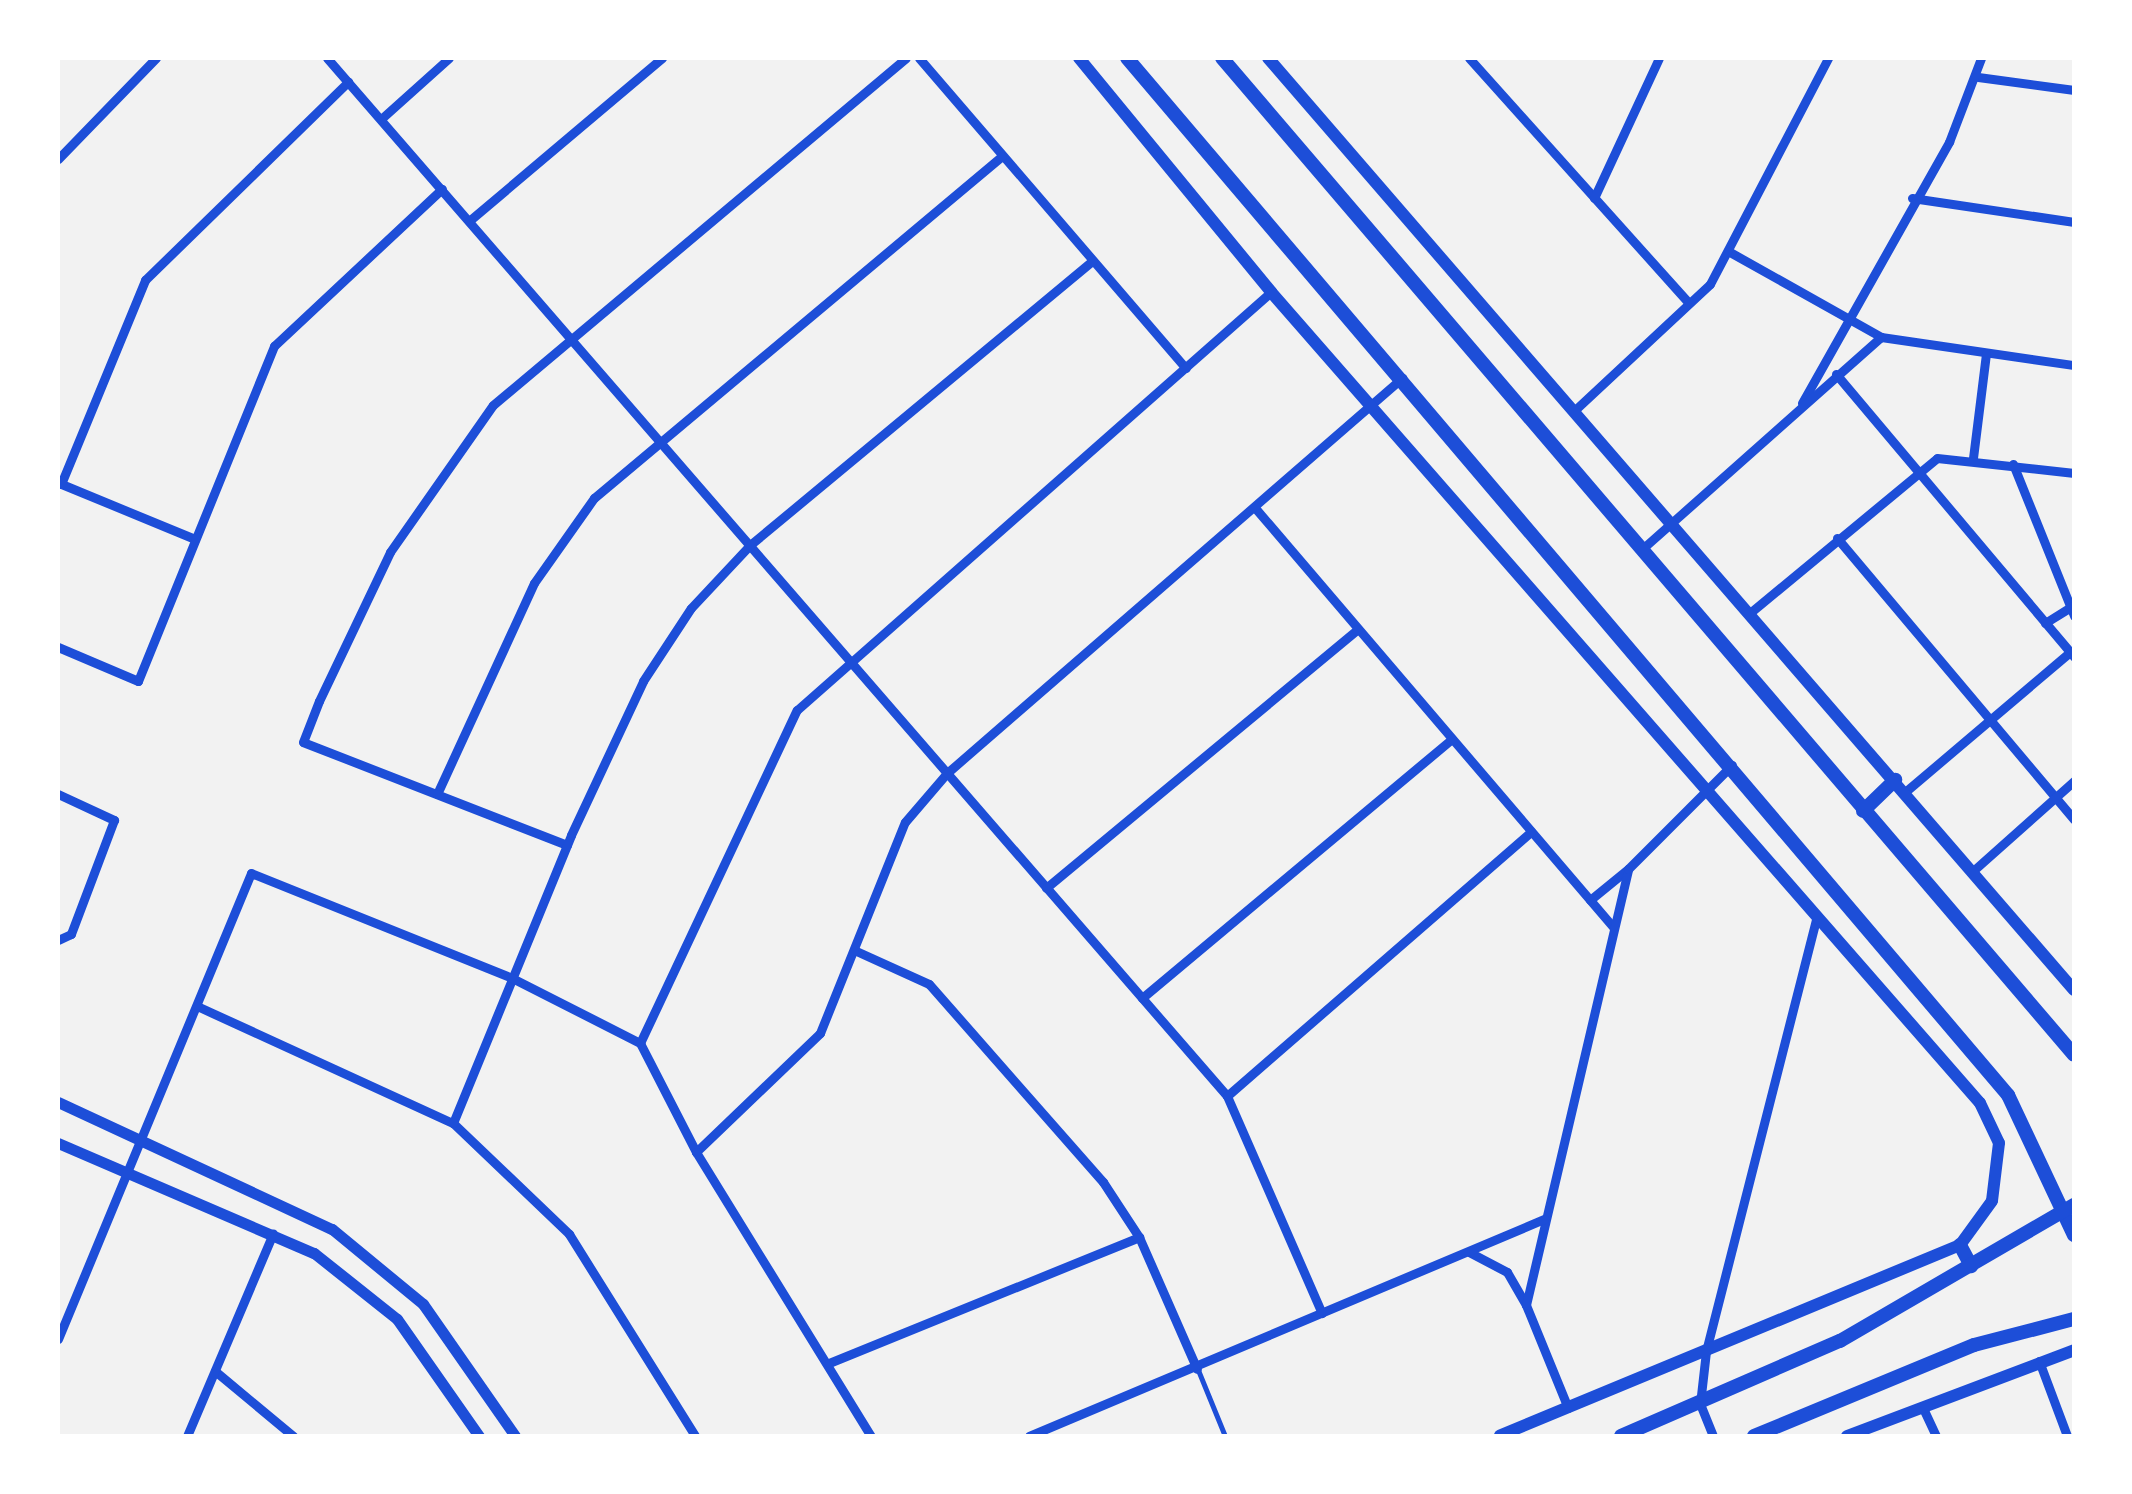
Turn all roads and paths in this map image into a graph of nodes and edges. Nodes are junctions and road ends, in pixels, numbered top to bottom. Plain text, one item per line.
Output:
1 (156, 58) edge
2 (327, 58) edge
3 (449, 58) edge
4 (662, 58) edge
5 (906, 58) edge
6 (920, 58) edge
7 (1079, 58) edge
8 (1126, 58) edge
9 (1136, 58) edge
10 (1222, 58) edge
11 (1268, 58) edge
12 (1469, 58) edge
13 (1659, 58) edge
14 (1828, 58) edge
15 (1981, 58) edge
16 (1141, 74) junction
17 (1978, 77) junction
18 (348, 82) junction
19 (2074, 90) edge
20 (381, 119) junction
21 (1002, 156) junction
22 (58, 159) edge
23 (442, 189) junction
24 (1594, 198) junction
25 (1912, 198) junction
26 (469, 221) junction
27 (2074, 222) edge
28 (1728, 251) junction
29 (1092, 262) junction
30 (1271, 292) junction
31 (1689, 303) junction
32 (1844, 324) junction
33 (568, 336) junction
34 (1880, 337) junction
35 (1986, 354) junction
36 (2074, 365) edge
37 (1186, 368) junction
38 (1836, 374) junction
39 (1404, 376) junction
40 (1802, 403) junction
41 (1371, 406) junction
42 (1576, 409) junction
43 (660, 442) junction
44 (1973, 458) junction
45 (2013, 464) junction
46 (1916, 472) junction
47 (2074, 473) edge
48 (59, 483) edge
49 (1256, 509) junction
50 (1670, 525) junction
51 (1837, 538) junction
52 (196, 539) junction
53 (750, 546) junction
54 (1641, 550) junction
55 (2073, 611) edge
56 (1751, 612) junction
57 (2045, 624) junction
58 (1358, 629) junction
59 (58, 647) edge
60 (2072, 655) edge
61 (848, 659) junction
62 (1992, 719) junction
63 (1452, 739) junction
64 (1732, 765) junction
65 (947, 773) junction
66 (1894, 780) junction
67 (2074, 781) edge
68 (1705, 790) junction
69 (1905, 792) junction
70 (58, 794) edge
71 (436, 794) junction
72 (2056, 797) junction
73 (1863, 810) junction
74 (2074, 819) edge
75 (1531, 832) junction
76 (567, 845) junction
77 (1628, 869) junction
78 (1974, 870) junction
79 (1046, 888) junction
80 (1590, 900) junction
81 (1816, 918) junction
82 (1614, 928) junction
83 (62, 941) edge
84 (854, 950) junction
85 (512, 978) junction
86 (2074, 990) edge
87 (1142, 998) junction
88 (197, 1006) junction
89 (640, 1044) junction
90 (2074, 1055) edge
91 (1227, 1096) junction
92 (58, 1102) edge
93 (453, 1123) junction
94 (141, 1142) junction
95 (58, 1143) edge
96 (696, 1152) junction
97 (128, 1173) junction
98 (2074, 1205) edge
99 (2059, 1212) junction
100 (1544, 1219) junction
101 (273, 1234) junction
102 (2074, 1235) edge
103 (1139, 1238) junction
104 (1960, 1245) junction
105 (1466, 1252) junction
106 (1970, 1266) junction
107 (1526, 1305) junction
108 (62, 1313) edge
109 (1322, 1313) junction
110 (2074, 1319) edge
111 (58, 1339) edge
112 (2074, 1350) edge
113 (1706, 1351) junction
114 (2039, 1361) junction
115 (829, 1363) junction
116 (1197, 1368) junction
117 (215, 1371) junction
118 (1700, 1404) junction
119 (1922, 1406) junction
120 (1568, 1408) junction
121 (187, 1436) edge
122 (293, 1436) edge
123 (479, 1436) edge
124 (515, 1436) edge
125 (694, 1436) edge
126 (871, 1436) edge
127 (1030, 1436) edge
128 (1225, 1436) edge
129 (1500, 1436) edge
130 (1621, 1436) edge
131 (1713, 1436) edge
132 (1754, 1436) edge
133 (1847, 1436) edge
134 (1936, 1436) edge
135 (2068, 1436) edge

1 - 22 street
2 - 18 street
3 - 20 street
4 - 26 street
5 - 33 street
6 - 21 street
7 - 30 main road
8 - 16 main road
9 - 16 main road
10 - 54 main road
11 - 42 main road
12 - 24 street
13 - 24 street
14 - 28 street
15 - 17 street
16 - 39 main road
17 - 19 street
17 - 25 street
18 - 20 street
18 - 48 street
20 - 23 street
21 - 29 street
21 - 43 street
23 - 26 street
23 - 52 street
24 - 31 street
25 - 27 street
25 - 32 street
26 - 33 street
28 - 31 street
28 - 32 street
29 - 37 street
29 - 53 street
30 - 37 street
30 - 41 main road
31 - 42 street
32 - 34 street
32 - 40 street
33 - 43 street
33 - 71 street
34 - 35 street
34 - 38 street
35 - 36 street
35 - 44 street
37 - 61 street
38 - 40 street
38 - 46 street
39 - 41 street
39 - 64 main road
40 - 50 street
41 - 49 street
41 - 68 main road
42 - 50 main road
43 - 53 street
43 - 71 street
44 - 45 street
44 - 46 street
45 - 47 street
45 - 55 street
46 - 51 street
46 - 57 street
48 - 52 street
49 - 58 street
49 - 65 street
50 - 54 street
50 - 56 main road
51 - 56 street
51 - 62 street
52 - 59 street
53 - 61 street
53 - 76 street
54 - 73 main road
55 - 57 street
56 - 66 main road
57 - 60 street
58 - 63 street
58 - 79 street
60 - 62 street
61 - 65 street
61 - 89 street
62 - 69 street
62 - 72 street
63 - 75 street
63 - 87 street
64 - 68 street
64 - 99 main road
65 - 79 street
65 - 84 street
66 - 69 main road
66 - 73 main road
67 - 72 street
68 - 77 street
68 - 81 main road
69 - 78 main road
70 - 83 street
71 - 76 street
72 - 74 street
72 - 78 street
73 - 90 main road
75 - 80 street
75 - 91 street
76 - 85 street
77 - 80 street
77 - 82 street
78 - 86 main road
79 - 87 street
80 - 82 street
81 - 104 main road
81 - 113 street
82 - 100 street
84 - 96 street
84 - 103 street
85 - 88 street
85 - 89 street
85 - 93 street
87 - 91 street
88 - 93 street
88 - 94 street
89 - 96 street
91 - 109 street
92 - 94 street
93 - 125 street
94 - 97 street
94 - 124 street
95 - 97 street
96 - 115 street
97 - 101 street
97 - 108 street
98 - 99 main road
99 - 102 main road
99 - 106 main road
100 - 105 street
100 - 107 street
101 - 117 street
101 - 123 street
103 - 115 street
103 - 116 street
104 - 106 main road
104 - 113 main road
105 - 107 street
105 - 109 street
106 - 118 main road
107 - 120 street
108 - 111 street
109 - 116 street
110 - 132 main road
112 - 114 main road
113 - 118 street
113 - 120 main road
114 - 119 main road
114 - 135 street
115 - 126 street
116 - 127 street
116 - 128 lane
117 - 121 street
117 - 122 street
118 - 130 main road
118 - 131 street
119 - 133 main road
119 - 134 street
120 - 129 main road

